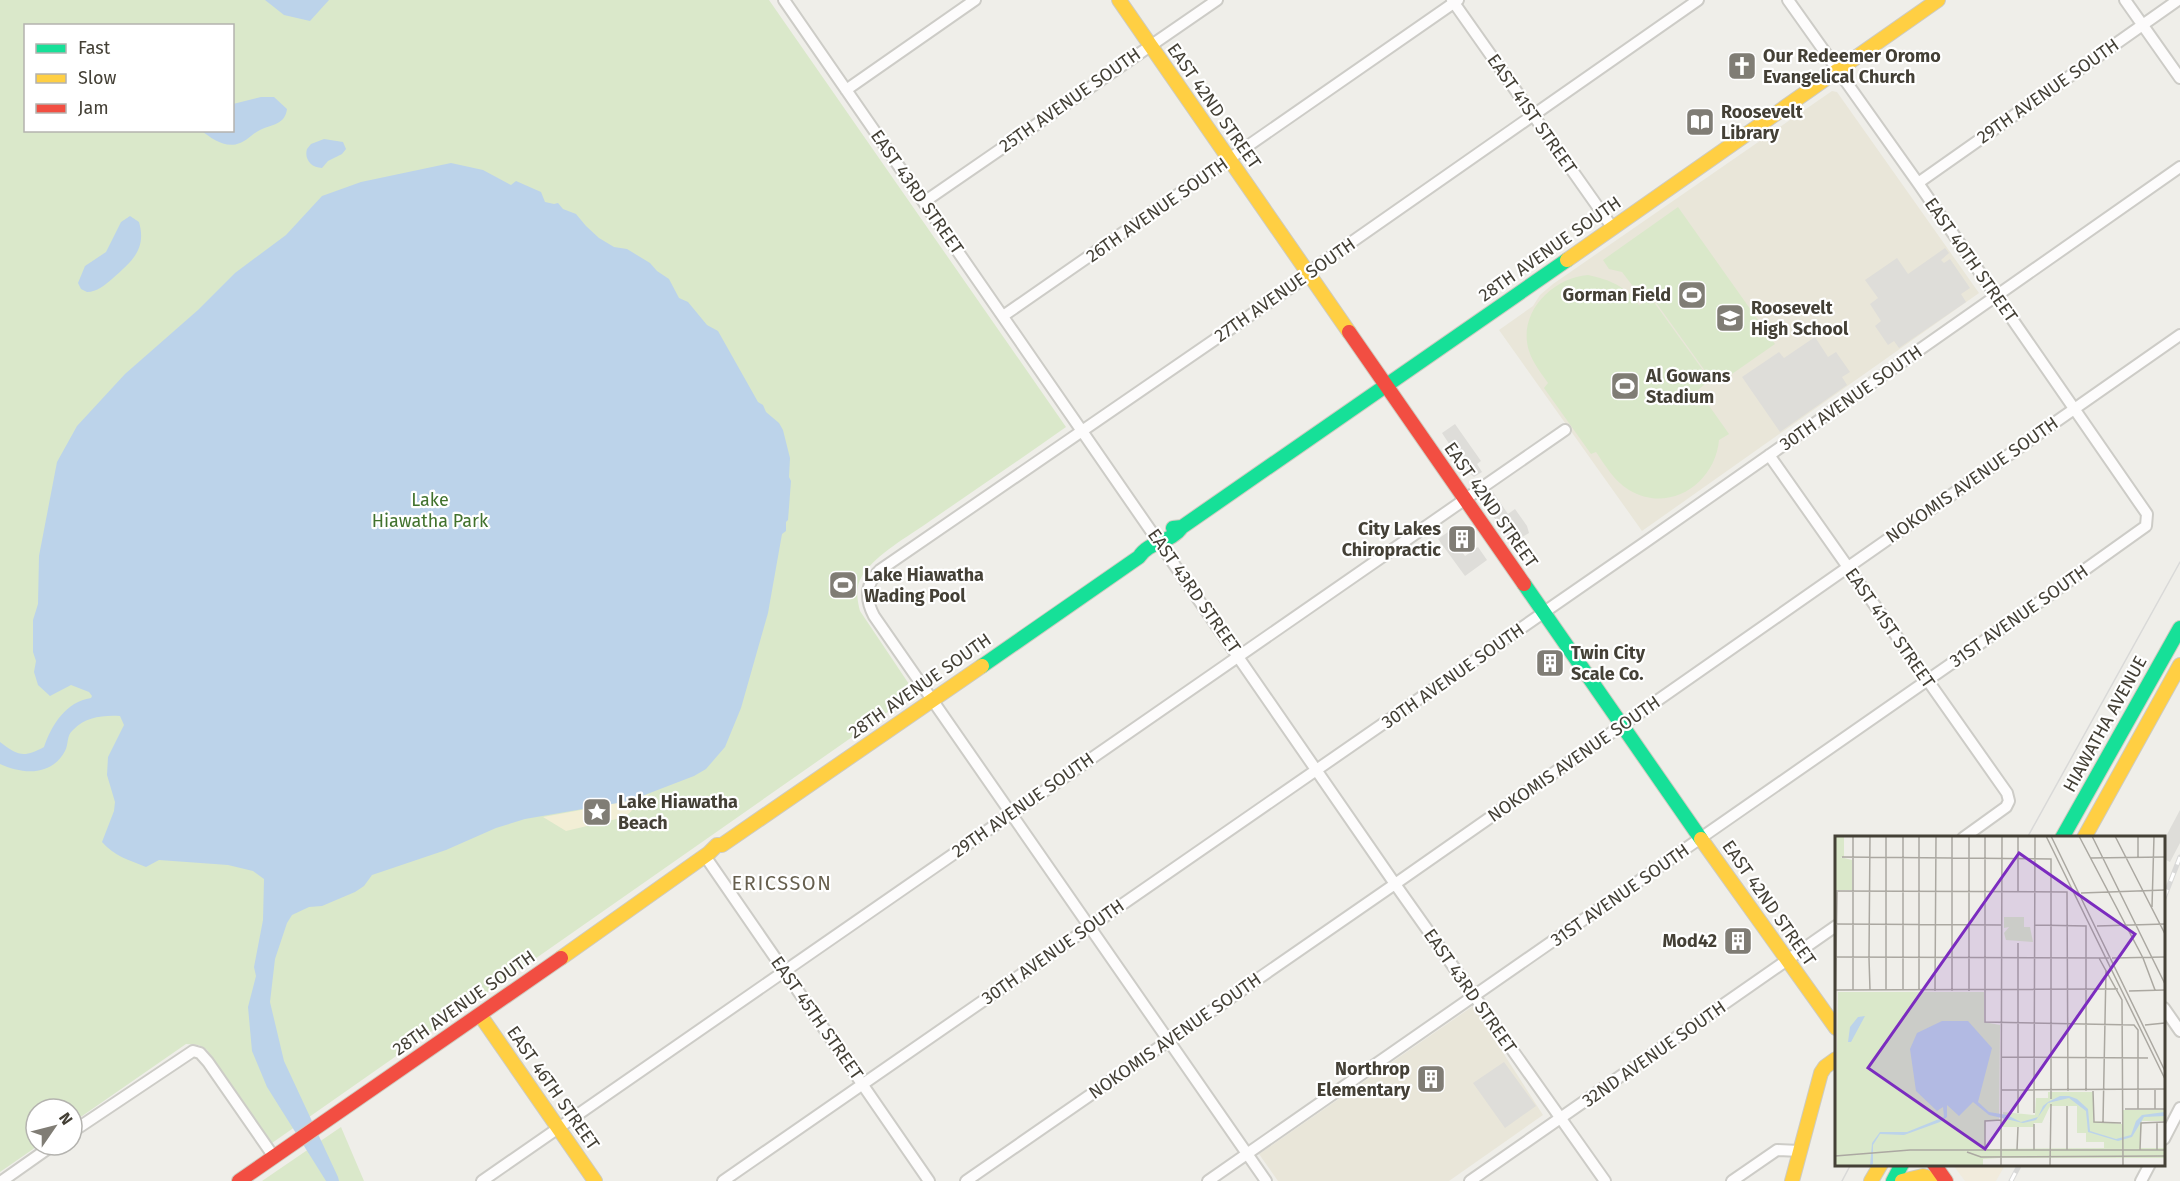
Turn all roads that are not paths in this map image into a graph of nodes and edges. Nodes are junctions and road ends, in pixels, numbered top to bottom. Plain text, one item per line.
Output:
1 (784, 0) edge
2 (975, 0) edge
3 (1119, 0) edge
4 (1217, 0) edge
5 (1698, 0) edge
6 (1788, 0) edge
7 (1938, 0) edge
8 (2125, 0) edge
9 (2178, 0) edge
10 (1455, 1) edge
11 (2143, 25) junction
12 (1150, 45) junction
13 (1838, 70) junction
14 (2180, 78) edge
15 (846, 90) junction
16 (1533, 115) junction
17 (1229, 160) junction
18 (2180, 167) edge
19 (1918, 183) junction
20 (924, 202) junction
21 (1612, 227) junction
22 (1309, 274) junction
23 (1995, 296) junction
24 (1003, 316) junction
25 (2180, 335) edge
26 (1386, 386) junction
27 (2074, 409) junction
28 (1565, 430) dead end
29 (1083, 431) junction
30 (1769, 455) junction
31 (1466, 499) junction
32 (2147, 522) joint
33 (1160, 542) junction
34 (1848, 568) junction
35 (1544, 612) junction
36 (2180, 628) edge
37 (1238, 656) junction
38 (2180, 665) edge
39 (1927, 681) junction
40 (933, 700) junction
41 (1623, 726) junction
42 (1317, 770) junction
43 (1011, 813) junction
44 (1963, 836) edge
45 (2063, 836) edge
46 (2085, 836) edge
47 (1701, 839) junction
48 (707, 855) junction
49 (1395, 884) junction
50 (1090, 927) junction
51 (1835, 927) edge
52 (1788, 960) junction
53 (784, 970) junction
54 (1474, 996) junction
55 (2165, 1011) edge
56 (480, 1015) junction
57 (1835, 1027) edge
58 (2180, 1031) edge
59 (1168, 1041) junction
60 (1835, 1060) edge
61 (863, 1084) junction
62 (2180, 1108) edge
63 (1561, 1118) junction
64 (84, 1124) edge
65 (558, 1128) junction
66 (2165, 1136) edge
67 (1800, 1152) junction
68 (1247, 1154) junction
69 (36, 1157) edge
70 (274, 1157) junction
71 (1880, 1166) edge
72 (1901, 1166) edge
73 (1935, 1166) edge
74 (2149, 1166) edge
75 (2, 1181) edge
76 (238, 1181) edge
77 (482, 1181) edge
78 (595, 1181) edge
79 (723, 1181) edge
80 (929, 1181) edge
81 (966, 1181) edge
82 (1208, 1181) edge
83 (1266, 1181) edge
84 (1470, 1181) edge
85 (1605, 1181) edge
86 (1732, 1181) edge
87 (1792, 1181) edge
88 (1871, 1181) edge
89 (1893, 1181) edge
90 (1902, 1181) edge
91 (1940, 1181) edge
92 (1946, 1181) edge
93 (2141, 1181) edge

1 - 15 street, EAST 43RD STREET
2 - 15 street
3 - 12 main road, EAST 42ND STREET
4 - 12 street, 25TH AVENUE SOUTH
5 - 16 street, 27TH AVENUE SOUTH
6 - 13 street, EAST 40TH STREET
7 - 13 main road, 28TH AVENUE SOUTH
8 - 11 street
9 - 11 street, 29TH AVENUE SOUTH
10 - 16 street, EAST 41ST STREET
10 - 17 street, 26TH AVENUE SOUTH
11 - 14 street
11 - 19 street, 29TH AVENUE SOUTH
12 - 17 main road, EAST 42ND STREET
12 - 20 street, 25TH AVENUE SOUTH
13 - 19 street, EAST 40TH STREET
13 - 21 main road, 28TH AVENUE SOUTH
15 - 20 street, EAST 43RD STREET
16 - 21 street, EAST 41ST STREET
16 - 22 street, 27TH AVENUE SOUTH
17 - 22 main road, EAST 42ND STREET
17 - 24 street, 26TH AVENUE SOUTH
18 - 23 street, 30TH AVENUE SOUTH
19 - 23 street, EAST 40TH STREET
20 - 24 street, EAST 43RD STREET
21 - 26 main road, 28TH AVENUE SOUTH
22 - 26 main road, EAST 42ND STREET
22 - 29 street, 27TH AVENUE SOUTH
23 - 27 street, EAST 40TH STREET
23 - 30 street, 30TH AVENUE SOUTH
24 - 29 street, EAST 43RD STREET
25 - 27 street, NOKOMIS AVENUE SOUTH
26 - 31 main road, EAST 42ND STREET
26 - 33 main road, 28TH AVENUE SOUTH
27 - 32 street, EAST 40TH STREET
27 - 34 street, NOKOMIS AVENUE SOUTH
28 - 31 street, 29TH AVENUE SOUTH
29 - 33 street, EAST 43RD STREET
29 - 40 street, 27TH AVENUE SOUTH
30 - 34 street, EAST 41ST STREET
30 - 35 street, 30TH AVENUE SOUTH
31 - 35 main road, EAST 42ND STREET
31 - 37 street, 29TH AVENUE SOUTH
32 - 39 street, 31ST AVENUE SOUTH
33 - 37 street, EAST 43RD STREET
33 - 40 main road, 28TH AVENUE SOUTH
34 - 39 street, EAST 41ST STREET
34 - 41 street, NOKOMIS AVENUE SOUTH
35 - 41 main road, EAST 42ND STREET
35 - 42 street, 30TH AVENUE SOUTH
36 - 45 main road, HIAWATHA AVENUE
37 - 42 street, EAST 43RD STREET
37 - 43 street, 29TH AVENUE SOUTH
38 - 46 main road, HIAWATHA AVENUE
39 - 44 street, EAST 41ST STREET
39 - 47 street, 31ST AVENUE SOUTH
40 - 43 street
40 - 48 main road, 28TH AVENUE SOUTH
41 - 47 main road, EAST 42ND STREET
41 - 49 street, NOKOMIS AVENUE SOUTH
42 - 49 street, EAST 43RD STREET
42 - 50 street, 30TH AVENUE SOUTH
43 - 50 street
43 - 53 street, 29TH AVENUE SOUTH
47 - 52 main road, EAST 42ND STREET
47 - 54 street, 31ST AVENUE SOUTH
48 - 53 street, EAST 45TH STREET
48 - 56 main road, 28TH AVENUE SOUTH
49 - 54 street, EAST 43RD STREET
49 - 59 street, NOKOMIS AVENUE SOUTH
50 - 59 street
50 - 61 street, 30TH AVENUE SOUTH
51 - 52 street, 32ND AVENUE SOUTH
52 - 57 main road, EAST 42ND STREET
52 - 63 street, 32ND AVENUE SOUTH
53 - 61 street, EAST 45TH STREET
53 - 65 street, 29TH AVENUE SOUTH
54 - 63 street, EAST 43RD STREET
54 - 68 street, 31ST AVENUE SOUTH
55 - 58 street
56 - 65 main road, EAST 46TH STREET
56 - 70 main road, 28TH AVENUE SOUTH
59 - 68 street
59 - 81 street, NOKOMIS AVENUE SOUTH
60 - 67 main road
61 - 79 street, 30TH AVENUE SOUTH
61 - 80 street, EAST 45TH STREET
62 - 66 street
63 - 84 street, 32ND AVENUE SOUTH
63 - 85 street, EAST 43RD STREET
64 - 70 street
65 - 77 street, 29TH AVENUE SOUTH
65 - 78 main road, EAST 46TH STREET
67 - 86 street
67 - 87 main road
68 - 82 street, 31ST AVENUE SOUTH
68 - 83 street
69 - 75 street
70 - 76 main road, 28TH AVENUE SOUTH
71 - 88 main road
72 - 89 main road
73 - 92 main road
74 - 93 street
90 - 91 main road

